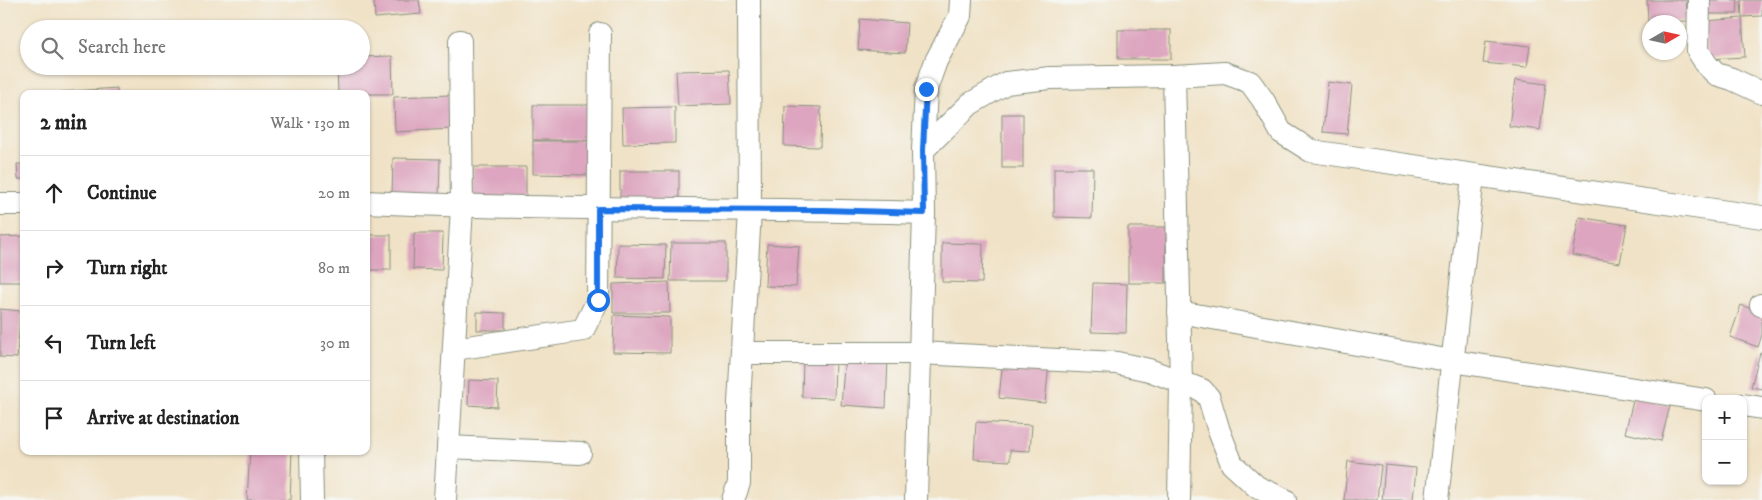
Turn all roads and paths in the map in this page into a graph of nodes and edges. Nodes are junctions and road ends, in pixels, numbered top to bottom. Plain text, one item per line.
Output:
1 (749, 0) edge
2 (961, 0) edge
3 (1699, 0) edge
4 (600, 34) dead end
5 (460, 41) dead end
6 (1174, 76) junction
7 (1762, 93) edge
8 (923, 150) junction
9 (1473, 176) junction
10 (370, 202) edge
11 (0, 204) edge
12 (20, 204) edge
13 (462, 207) junction
14 (598, 209) junction
15 (750, 211) junction
16 (924, 213) junction
17 (1762, 217) edge
18 (1179, 312) junction
19 (454, 349) junction
20 (742, 353) junction
21 (919, 353) junction
22 (1452, 362) junction
23 (1181, 383) junction
24 (1702, 399) edge
25 (1747, 406) edge
26 (1762, 408) edge
27 (448, 447) junction
28 (580, 453) dead end
29 (311, 455) edge
30 (312, 500) edge
31 (445, 500) edge
32 (733, 500) edge
33 (916, 500) edge
34 (1179, 500) edge
35 (1285, 500) edge
36 (1437, 500) edge

1 - 15 street
2 - 8 street
3 - 7 street
4 - 14 street
5 - 13 street
6 - 8 street
6 - 9 street
6 - 18 street
8 - 16 street
9 - 17 street
9 - 22 street
10 - 13 street
11 - 12 street
13 - 14 street
13 - 19 street
14 - 15 street
14 - 19 street
15 - 16 street
15 - 20 street
16 - 21 street
18 - 22 street
18 - 23 street
19 - 27 street
20 - 21 street
20 - 32 street
21 - 23 street
21 - 33 street
22 - 24 street
22 - 36 street
23 - 34 street
23 - 35 street
25 - 26 street
27 - 28 street
27 - 31 street
29 - 30 street

